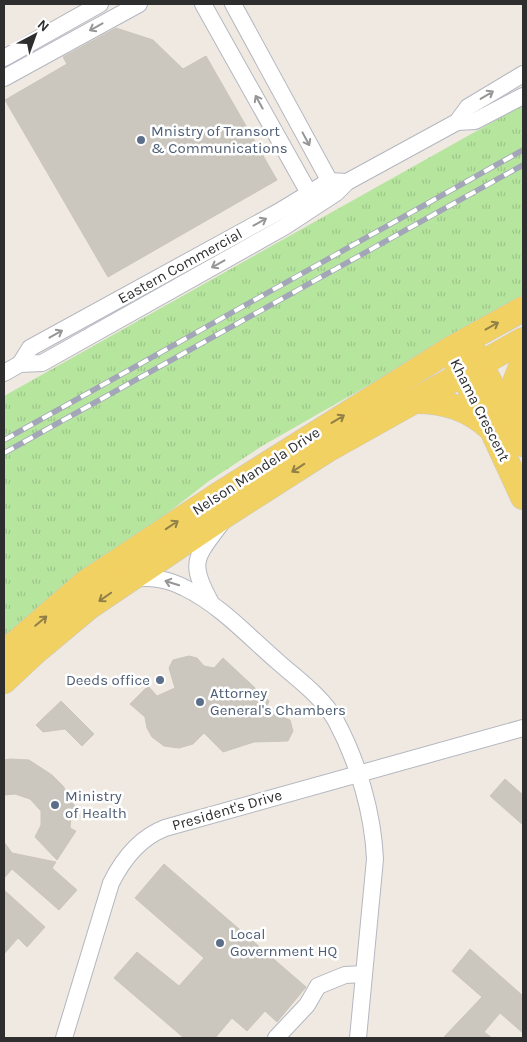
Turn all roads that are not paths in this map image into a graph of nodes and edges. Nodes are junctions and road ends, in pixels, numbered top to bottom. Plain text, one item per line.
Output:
1 (100, 4) edge
2 (139, 4) edge
3 (203, 4) edge
4 (233, 4) edge
5 (4, 58) edge
6 (523, 74) edge
7 (4, 78) edge
8 (523, 96) edge
9 (457, 122) junction
10 (338, 185) junction
11 (312, 200) junction
12 (523, 309) edge
13 (523, 340) edge
14 (458, 345) junction
15 (523, 362) edge
16 (472, 368) junction
17 (4, 373) edge
18 (415, 401) junction
19 (503, 426) junction
20 (523, 444) edge
21 (523, 497) edge
22 (230, 512) junction
23 (128, 580) junction
24 (211, 603) junction
25 (4, 652) edge
26 (4, 681) edge
27 (523, 728) edge
28 (359, 774) junction
29 (364, 974) junction
30 (64, 1038) edge
31 (276, 1038) edge
32 (358, 1038) edge

1 - 5 street
2 -> 7 street
11 -> 3 street
4 -> 10 street
9 -> 6 street, Eastern Commercial
8 - 9 street, Eastern Commercial
9 - 10 street, Eastern Commercial
10 - 11 street, Eastern Commercial
11 - 17 street, Eastern Commercial
14 -> 12 main road, Nelson Mandela Drive
13 - 16 main road, Nelson Mandela Drive
14 - 16 main road, Khama Crescent
25 -> 14 main road, Nelson Mandela Drive
15 - 19 main road
16 - 18 main road, Nelson Mandela Drive
16 - 19 main road, Khama Crescent
18 - 19 main road
18 -> 22 main road, Nelson Mandela Drive
19 - 20 main road, Khama Crescent
19 - 21 main road, Khama Crescent
22 - 23 main road, Nelson Mandela Drive
22 - 24 street
24 -> 23 street
23 -> 26 main road, Nelson Mandela Drive
24 - 28 street
27 - 28 street, President's Drive
28 - 29 street
28 - 30 street, President's Drive
29 - 31 street
29 - 32 street

